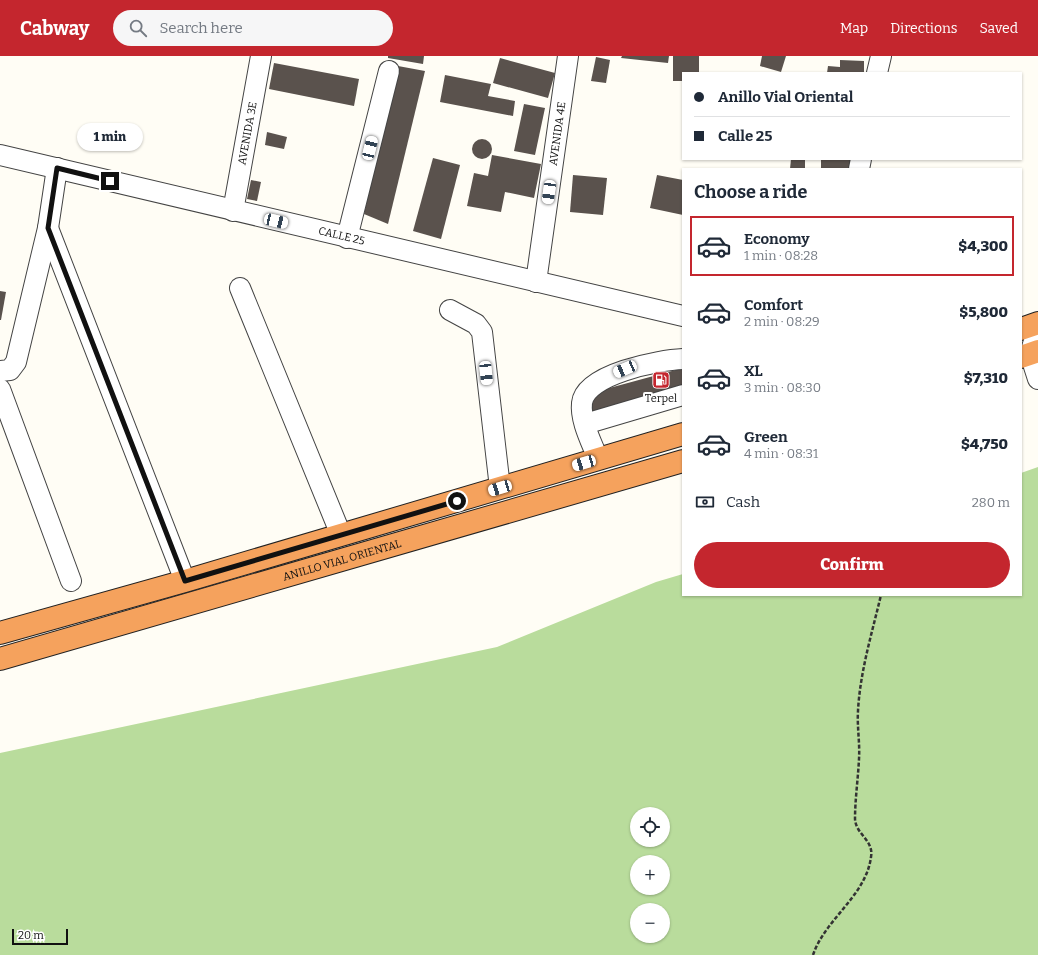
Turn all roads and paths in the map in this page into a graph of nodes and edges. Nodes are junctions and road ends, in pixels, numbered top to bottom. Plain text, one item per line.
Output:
1 (261, 56) edge
2 (568, 56) edge
3 (881, 56) edge
4 (389, 72) dead end
5 (877, 72) edge
6 (0, 155) edge
7 (57, 168) junction
8 (233, 211) junction
9 (48, 228) junction
10 (347, 238) junction
11 (536, 282) junction
12 (240, 288) dead end
13 (450, 310) dead end
14 (682, 316) edge
15 (1038, 323) edge
16 (1038, 328) edge
17 (1022, 329) edge
18 (1030, 354) edge
19 (682, 359) edge
20 (5, 371) edge
21 (1038, 379) edge
22 (0, 389) edge
23 (682, 395) edge
24 (585, 424) junction
25 (682, 434) edge
26 (598, 459) junction
27 (682, 461) edge
28 (500, 488) junction
29 (341, 535) junction
30 (71, 581) dead end
31 (185, 581) junction
32 (882, 596) edge
33 (0, 632) edge
34 (0, 659) edge
35 (813, 955) edge

1 - 8 street, AVENIDA 3E
2 - 11 street, AVENIDA 4E
3 - 5 street
4 - 10 street
6 - 7 street, CALLE 25
7 - 8 street, CALLE 25
7 - 9 street
8 - 10 street, CALLE 25
9 - 20 street
9 - 31 street
10 - 11 street, CALLE 25
11 - 14 street, CALLE 25
12 - 29 street
13 - 28 street
15 - 17 highway
16 - 18 street
18 - 21 street
19 - 24 street
22 - 30 street
23 - 24 street
24 - 26 street
25 - 26 highway
26 - 28 highway
27 - 34 highway, ANILLO VIAL ORIENTAL
28 - 29 highway
29 - 31 highway
31 - 33 highway
32 - 35 path

